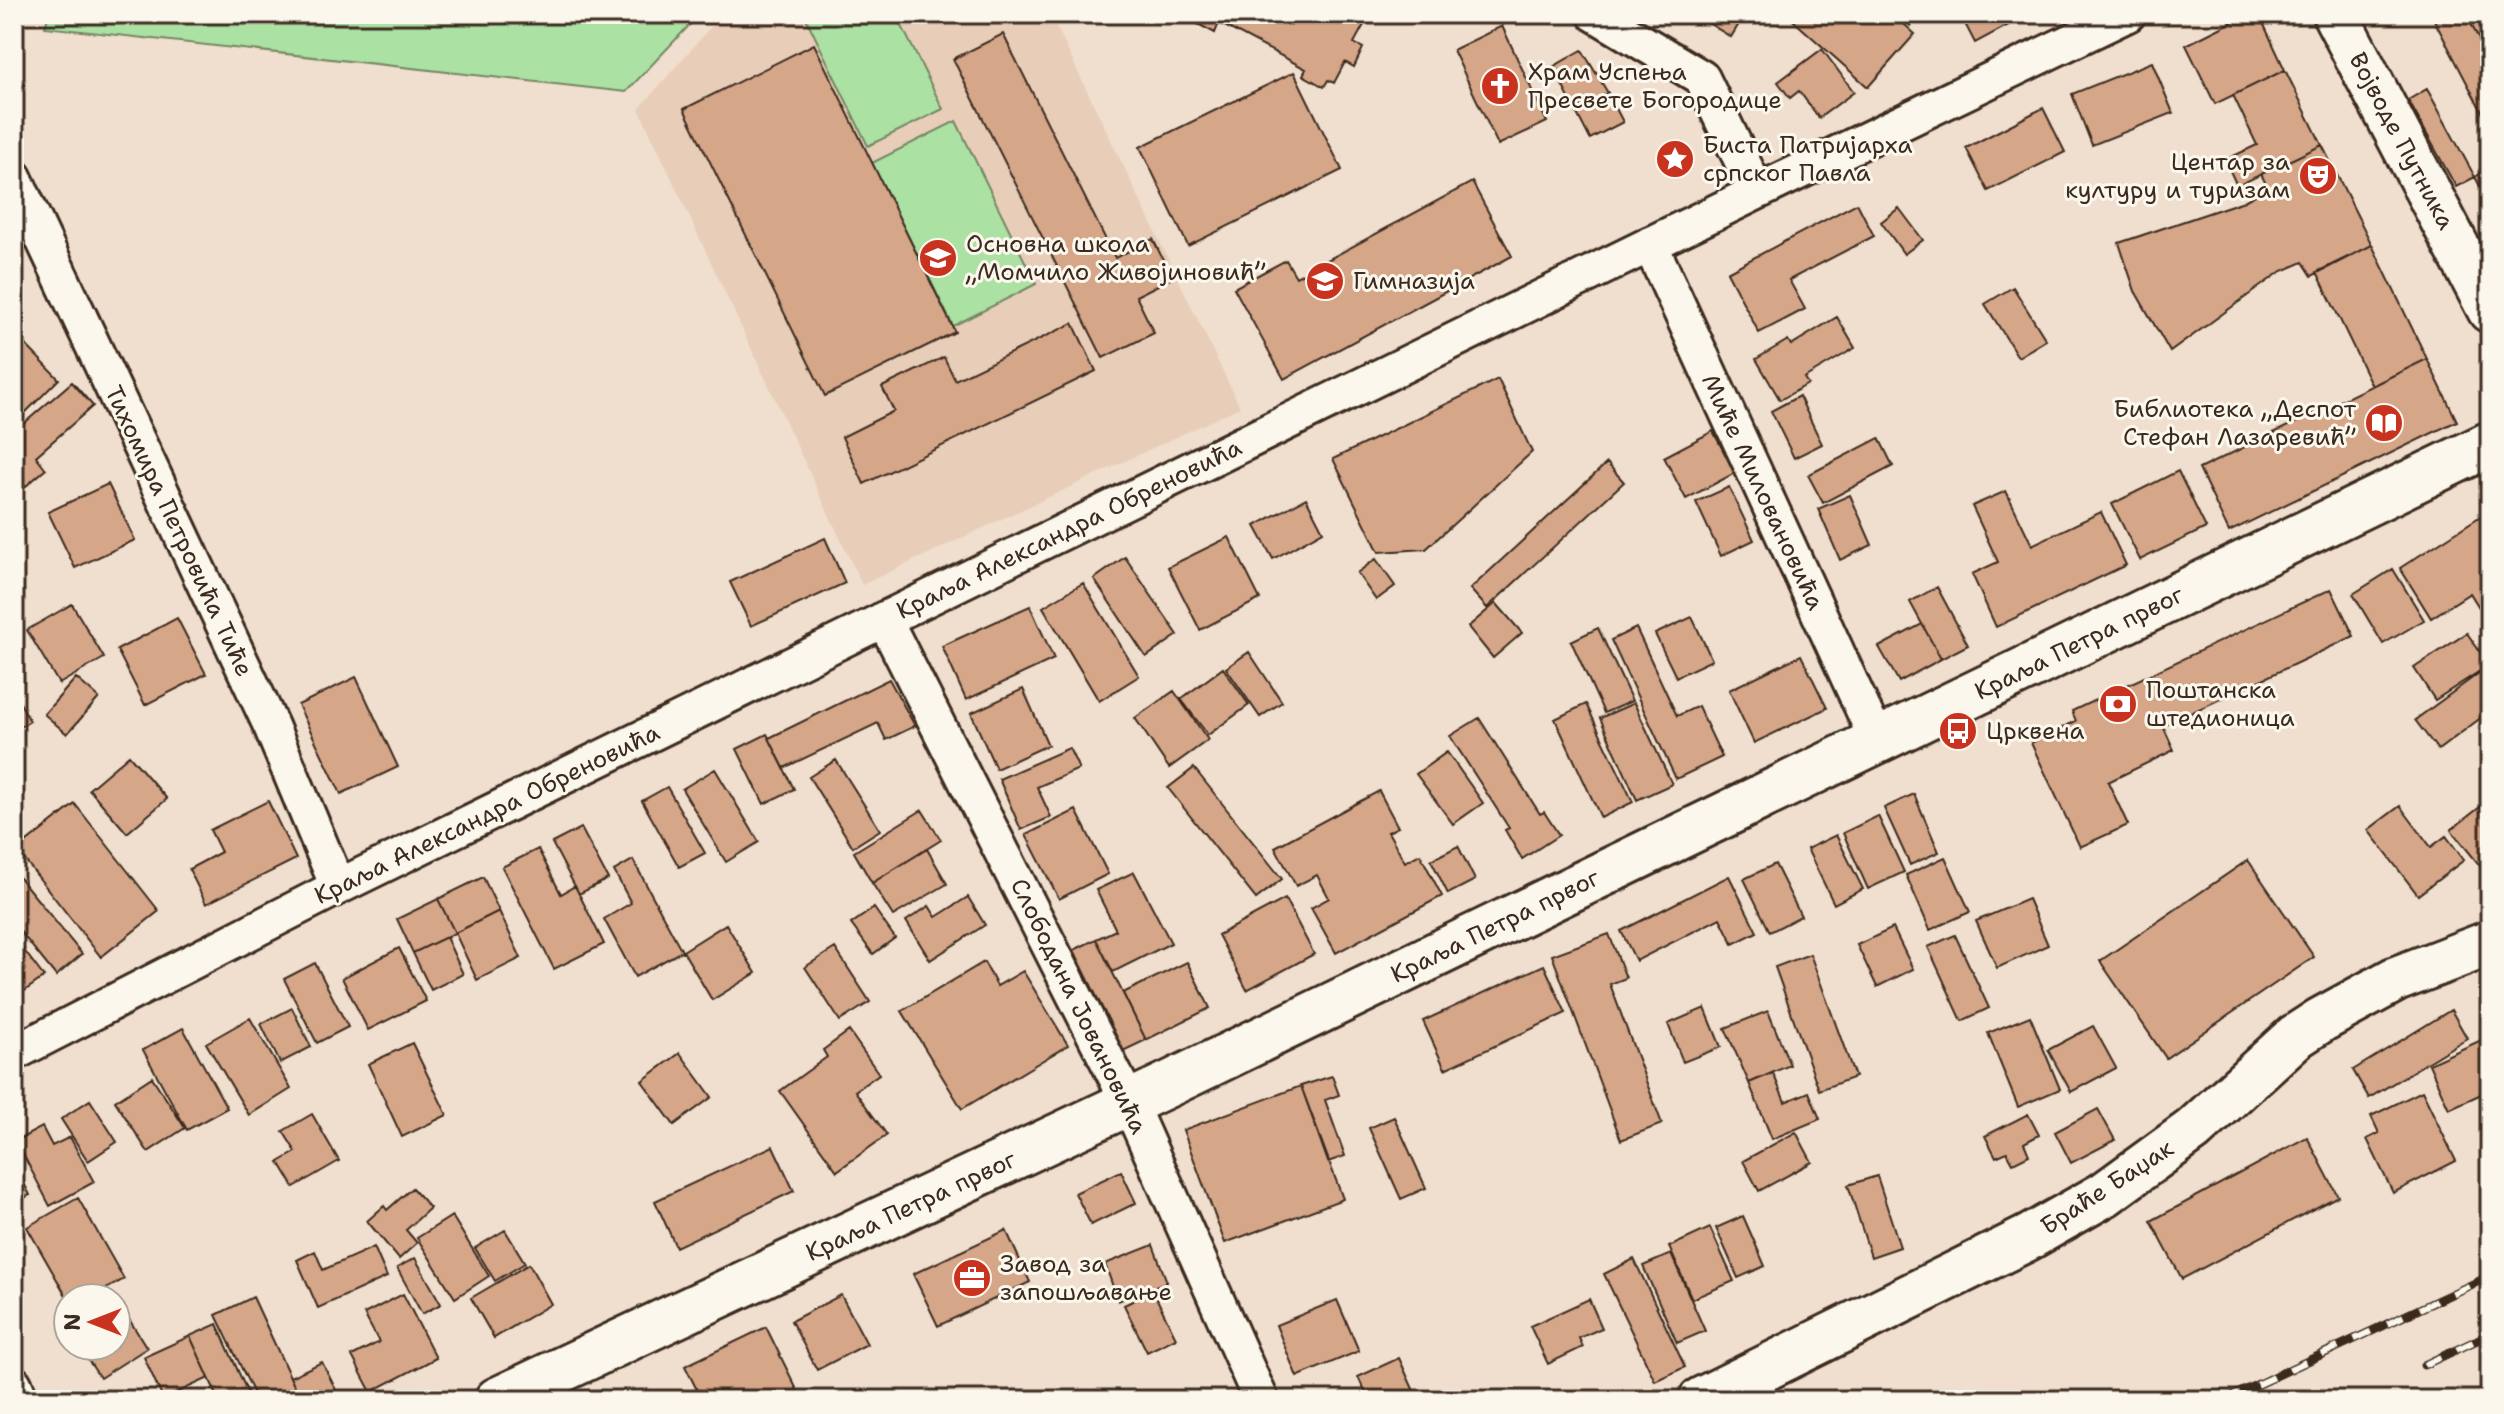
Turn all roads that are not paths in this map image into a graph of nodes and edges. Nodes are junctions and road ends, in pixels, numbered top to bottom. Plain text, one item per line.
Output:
1 (1595, 14) edge
2 (2128, 14) edge
3 (2335, 14) edge
4 (14, 177) edge
5 (1757, 192) junction
6 (1650, 244) junction
7 (2490, 310) edge
8 (2490, 444) edge
9 (884, 619) junction
10 (1877, 740) junction
11 (338, 887) junction
12 (2490, 943) edge
13 (14, 1053) edge
14 (1129, 1103) junction
15 (14, 1384) edge
16 (21, 1400) edge
17 (497, 1400) edge
18 (1261, 1400) edge
19 (1701, 1400) edge

1 - 5 street
2 - 5 street, Краља Александра Обреновића
3 - 7 main road, Војводе Путника
4 - 11 street, Тихомира Петровића Тиће
5 - 6 street, Краља Александра Обреновића
6 - 9 street, Краља Александра Обреновића
6 - 10 street, Миће Миловановића
8 - 10 main road, Краља Петра првог
9 - 11 street, Краља Александра Обреновића
9 - 14 street, Слободана Јовановића
10 - 14 main road, Краља Петра првог
11 - 13 street, Краља Александра Обреновића
12 - 19 main road, Браће Баџак
14 - 17 main road, Краља Петра првог
14 - 18 street, Слободана Јовановића
15 - 16 street

